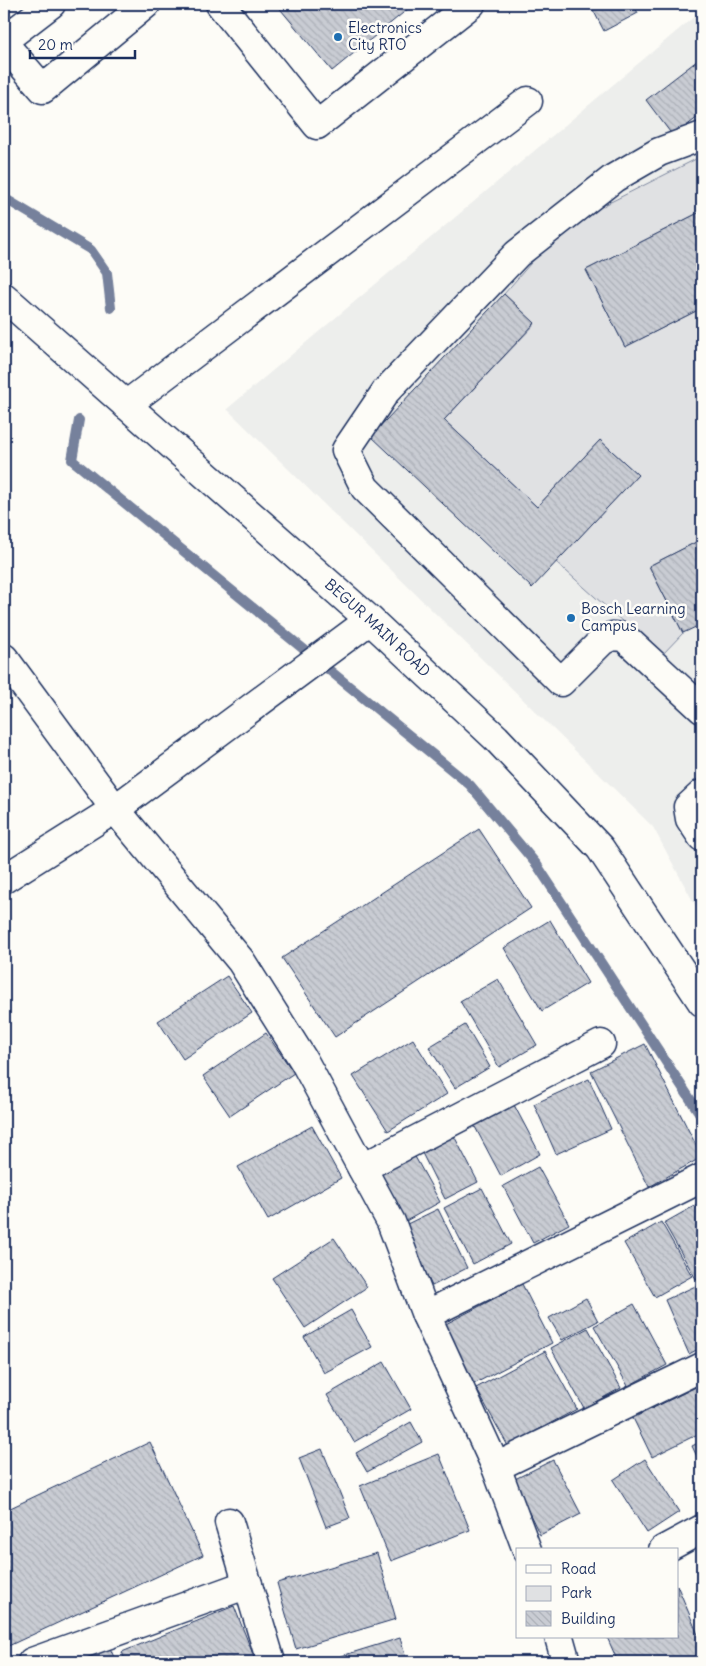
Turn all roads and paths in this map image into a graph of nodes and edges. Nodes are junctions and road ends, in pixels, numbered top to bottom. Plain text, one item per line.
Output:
1 (51, 4) edge
2 (146, 4) edge
3 (220, 4) edge
4 (471, 4) edge
5 (4, 42) edge
6 (528, 101) dead end
7 (702, 136) edge
8 (4, 297) edge
9 (126, 404) junction
10 (370, 620) junction
11 (4, 658) edge
12 (702, 709) edge
13 (702, 794) edge
14 (115, 809) junction
15 (702, 837) edge
16 (4, 880) edge
17 (702, 1002) edge
18 (601, 1044) dead end
19 (362, 1168) junction
20 (702, 1178) edge
21 (426, 1315) junction
22 (702, 1367) edge
23 (496, 1467) junction
24 (229, 1522) dead end
25 (702, 1529) edge
26 (527, 1548) edge
27 (667, 1548) edge
28 (248, 1584) junction
29 (559, 1638) edge
30 (32, 1662) edge
31 (271, 1662) edge
32 (566, 1662) edge

1 - 5 street
2 - 5 street
3 - 4 street
6 - 9 street
7 - 12 street
8 - 9 street, BEGUR MAIN ROAD
9 - 10 street, BEGUR MAIN ROAD
10 - 14 street
10 - 17 street, BEGUR MAIN ROAD
11 - 14 street
13 - 15 street
14 - 16 street
14 - 19 street
18 - 19 street
19 - 21 street
20 - 21 street
21 - 23 street
22 - 23 street
23 - 26 street
24 - 28 street
25 - 27 street
28 - 30 street
28 - 31 street
29 - 32 street

